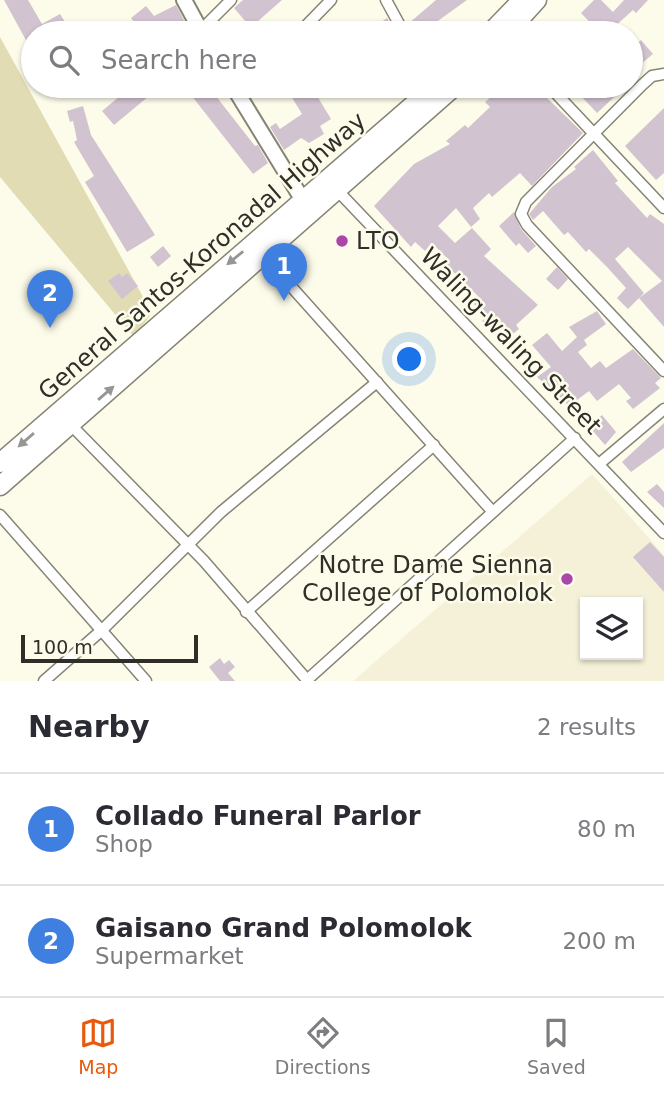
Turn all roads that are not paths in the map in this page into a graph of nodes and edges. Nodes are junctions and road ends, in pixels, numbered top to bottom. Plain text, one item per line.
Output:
1 (184, 0) edge
2 (231, 0) edge
3 (331, 0) edge
4 (386, 0) edge
5 (522, 0) edge
6 (537, 0) edge
7 (196, 21) edge
8 (212, 21) edge
9 (311, 21) edge
10 (397, 21) edge
11 (506, 21) edge
12 (511, 21) edge
13 (664, 74) edge
14 (643, 85) edge
15 (244, 98) edge
16 (420, 98) edge
17 (440, 98) edge
18 (561, 98) edge
19 (630, 98) edge
20 (594, 133) junction
21 (331, 185) junction
22 (306, 206) junction
23 (664, 208) edge
24 (262, 254) junction
25 (664, 371) edge
26 (377, 382) junction
27 (664, 409) edge
28 (70, 424) junction
29 (575, 438) junction
30 (434, 445) junction
31 (0, 463) edge
32 (599, 464) junction
33 (0, 486) edge
34 (492, 511) junction
35 (0, 515) edge
36 (664, 533) edge
37 (188, 546) junction
38 (246, 612) junction
39 (102, 630) junction
40 (308, 680) edge
41 (44, 681) edge
42 (146, 681) edge

1 - 7 street
2 - 8 street
3 - 9 street
4 - 10 street
5 - 11 highway
6 - 12 highway
13 - 14 street
15 - 22 street
16 - 21 highway, General Santos-Koronadal Highway
17 - 21 highway, General Santos-Koronadal Highway
18 - 20 street
19 - 20 street
20 - 23 street
20 - 25 street
21 - 22 highway, General Santos-Koronadal Highway
21 - 29 street, Waling-waling Street
22 - 24 highway, General Santos-Koronadal Highway
22 -> 31 highway, General Santos-Koronadal Highway
24 - 26 street
28 -> 24 highway, General Santos-Koronadal Highway
26 - 30 street
26 - 37 street
27 - 32 street
28 - 33 highway, General Santos-Koronadal Highway
28 - 37 street
29 - 32 street, Waling-waling Street
29 - 34 street
30 - 34 street
30 - 38 street
32 - 36 street, Waling-waling Street
34 - 40 street
35 - 39 street
37 - 38 street
37 - 39 street
38 - 40 street
39 - 41 street
39 - 42 street

